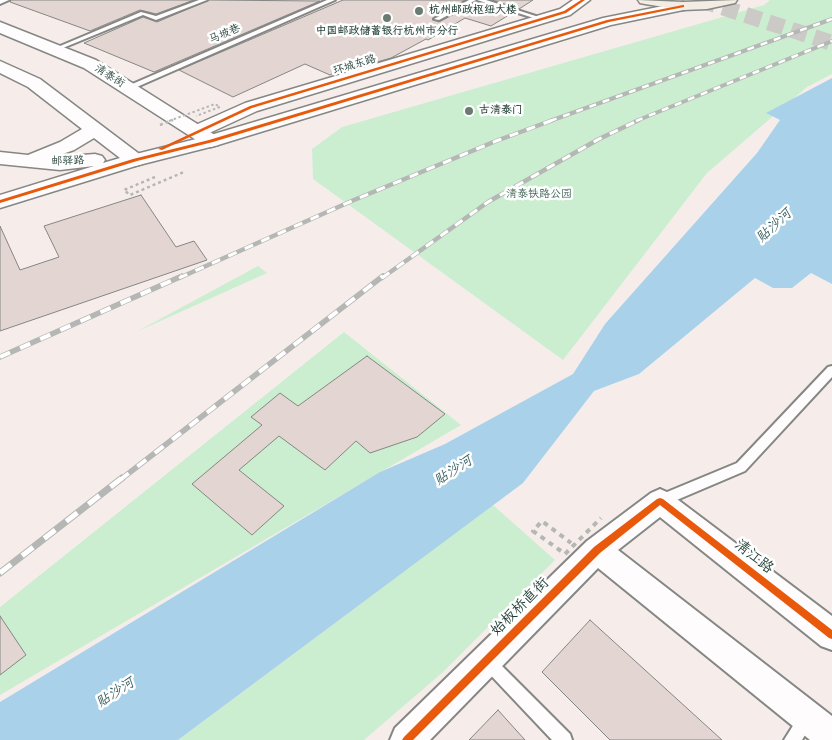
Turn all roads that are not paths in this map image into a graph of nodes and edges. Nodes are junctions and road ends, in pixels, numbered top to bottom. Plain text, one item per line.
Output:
1 (6, 0) edge
2 (204, 0) edge
3 (332, 0) edge
4 (473, 0) edge
5 (480, 0) edge
6 (583, 0) edge
7 (645, 0) edge
8 (730, 0) edge
9 (0, 2) edge
10 (619, 5) dead end
11 (683, 6) junction
12 (437, 19) dead end
13 (542, 19) junction
14 (0, 27) edge
15 (577, 31) junction
16 (56, 49) junction
17 (0, 66) edge
18 (127, 88) junction
19 (96, 129) junction
20 (201, 130) junction
21 (0, 158) edge
22 (136, 160) junction
23 (26, 161) junction
24 (0, 202) edge
25 (832, 370) edge
26 (660, 501) junction
27 (587, 549) junction
28 (832, 635) edge
29 (486, 660) junction
30 (800, 729) edge
31 (832, 737) edge
32 (407, 740) edge
33 (564, 740) edge

1 - 9 lane
2 - 16 lane
3 - 18 lane, 马坡巷
4 - 12 lane
5 - 13 lane
6 - 13 main road, 环城东路
7 - 11 main road
8 - 11 main road
10 - 15 main road
11 - 15 main road
13 - 20 main road, 环城东路
14 - 16 main road, 清泰街
15 - 20 main road, 环城东路
16 - 18 main road, 清泰街
17 - 19 main road
18 - 20 main road, 清泰街
19 - 22 main road
19 - 23 main road
20 - 22 main road, 环城东路
21 - 23 main road, 邮驿路
22 - 23 main road, 邮驿路
22 - 24 main road, 环城东路
25 - 26 lane
26 - 27 street, 始板桥直街
26 - 28 street, 清江路
27 - 29 street, 始板桥直街
27 - 30 street
29 - 32 street, 始板桥直街
29 - 33 lane
30 - 31 street

